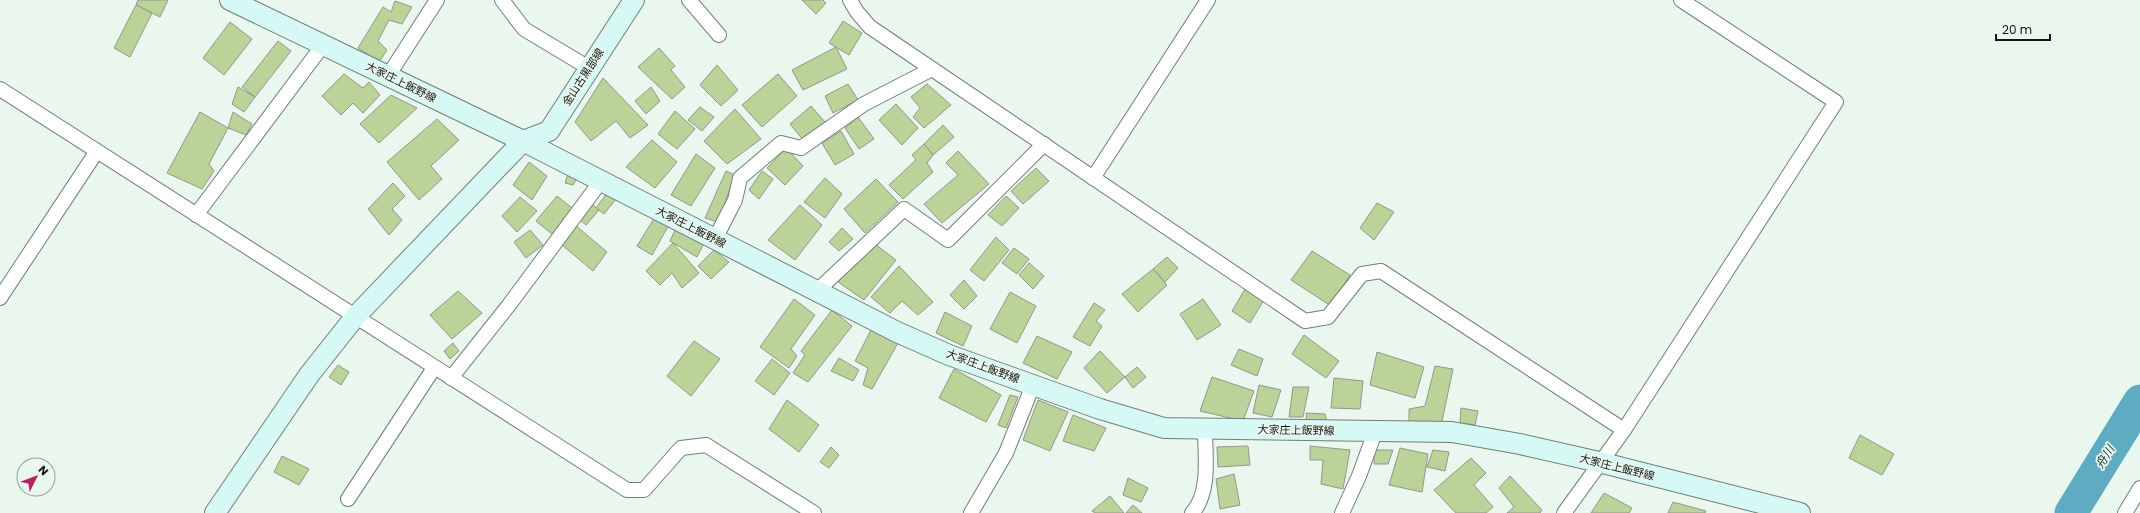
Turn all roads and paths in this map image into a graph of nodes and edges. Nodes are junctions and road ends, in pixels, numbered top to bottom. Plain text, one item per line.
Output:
1 (230, 0) edge
2 (437, 0) edge
3 (502, 0) edge
4 (634, 0) edge
5 (688, 0) edge
6 (850, 0) edge
7 (1208, 0) edge
8 (1681, 0) edge
9 (719, 35) dead end
10 (323, 45) junction
11 (589, 68) junction
12 (932, 69) junction
13 (388, 76) junction
14 (0, 89) edge
15 (523, 141) junction
16 (1044, 144) junction
17 (97, 151) junction
18 (1094, 178) junction
19 (600, 181) junction
20 (196, 215) junction
21 (714, 239) junction
22 (817, 291) junction
23 (0, 298) edge
24 (355, 317) junction
25 (434, 368) junction
26 (452, 378) junction
27 (1033, 385) junction
28 (1205, 429) junction
29 (1624, 430) junction
30 (1375, 432) junction
31 (1599, 462) junction
32 (2140, 488) edge
33 (348, 499) dead end
34 (215, 513) edge
35 (814, 513) edge
36 (971, 513) edge
37 (1192, 513) edge
38 (1342, 513) edge
39 (1564, 513) edge
40 (1800, 513) edge
41 (2125, 513) edge

1 - 10 main road, 大家庄上飯野線
2 - 13 street
3 - 11 street
4 - 11 main road, 金山古黒部線
5 - 9 street
6 - 12 street
7 - 18 street
8 - 29 street
10 - 13 main road, 大家庄上飯野線
10 - 20 street
11 - 15 main road, 金山古黒部線
12 - 16 street
12 - 21 street
13 - 15 main road, 大家庄上飯野線
14 - 17 street
15 - 19 main road, 大家庄上飯野線
15 - 24 main road
16 - 18 street
16 - 22 street
17 - 20 street
17 - 23 street
18 - 29 street
19 - 21 main road, 大家庄上飯野線
19 - 26 street
20 - 24 street
21 - 22 main road, 大家庄上飯野線
22 - 27 main road, 大家庄上飯野線
24 - 25 street
24 - 34 main road
25 - 26 street
25 - 33 street
26 - 35 street
27 - 28 main road, 大家庄上飯野線
27 - 36 street
28 - 30 main road, 大家庄上飯野線
28 - 37 street
29 - 31 street
30 - 31 main road, 大家庄上飯野線
30 - 38 street
31 - 39 street
31 - 40 main road, 大家庄上飯野線
32 - 41 street

